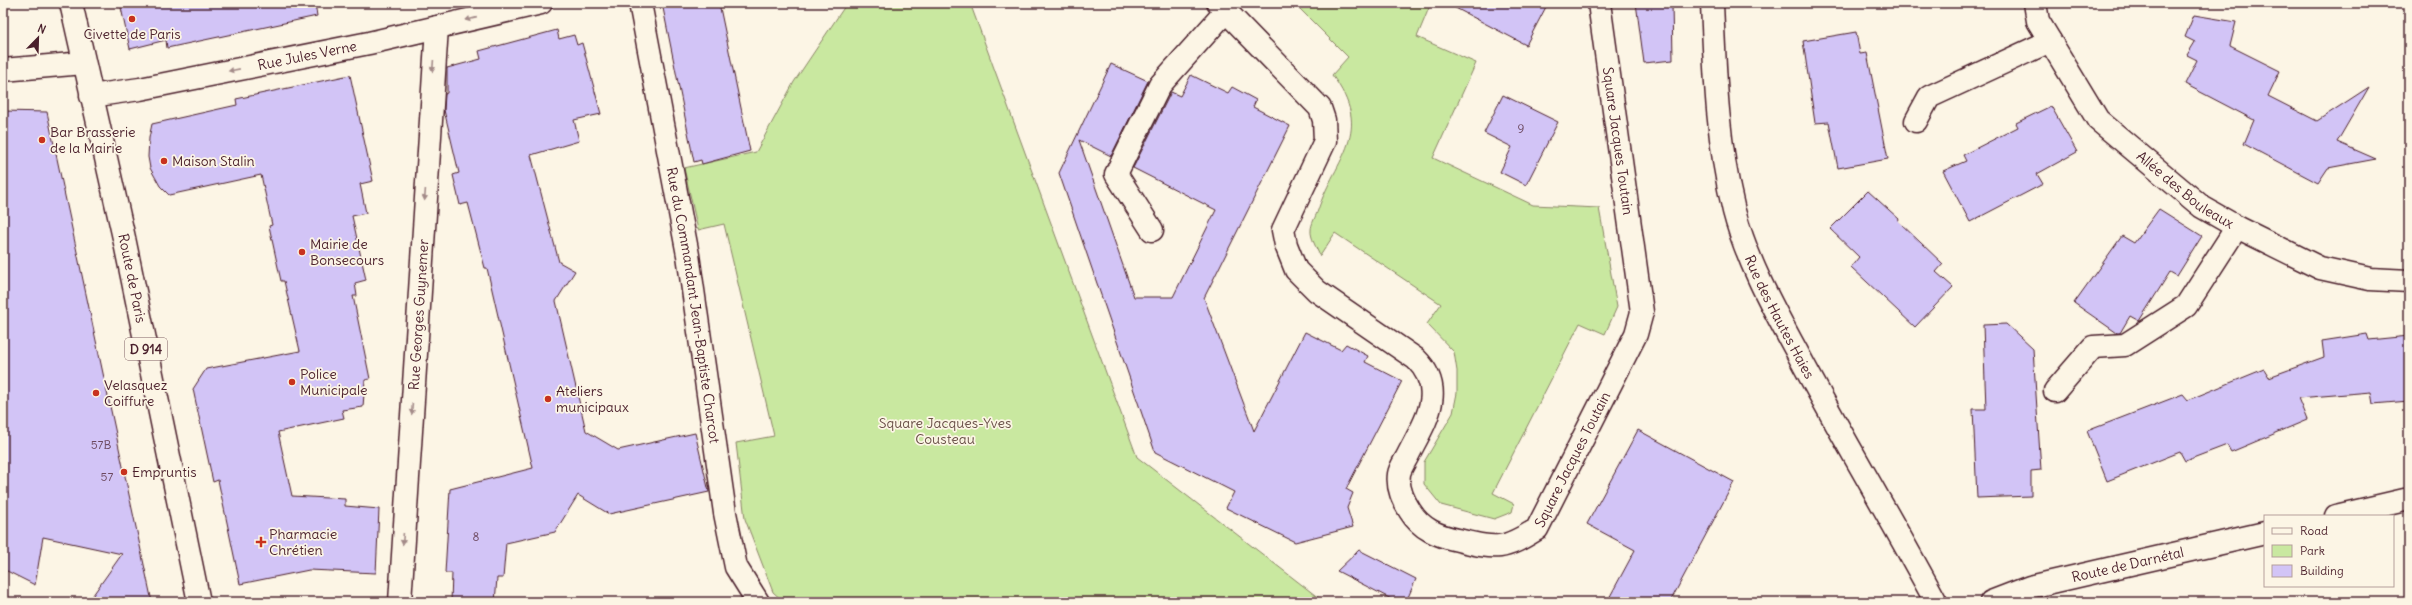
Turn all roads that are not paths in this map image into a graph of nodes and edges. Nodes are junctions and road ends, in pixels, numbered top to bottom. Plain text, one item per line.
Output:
1 (71, 3) edge
2 (640, 3) edge
3 (1599, 3) edge
4 (1712, 3) edge
5 (2035, 3) edge
6 (528, 4) edge
7 (1222, 7) edge
8 (437, 27) junction
9 (2050, 41) junction
10 (84, 63) junction
11 (3, 70) edge
12 (90, 96) junction
13 (1916, 121) dead end
14 (2236, 228) junction
15 (1152, 230) dead end
16 (2409, 281) edge
17 (2055, 391) dead end
18 (2409, 499) edge
19 (2340, 515) edge
20 (2264, 533) edge
21 (199, 602) edge
22 (400, 602) edge
23 (758, 602) edge
24 (1936, 602) edge
25 (1991, 602) edge

1 - 10 street, Route de Paris / D 914
2 - 23 street, Rue du Commandant Jean-Baptiste Charcot
3 - 7 street, Square Jacques Toutain
4 - 24 street, Rue des Hautes Haies
5 - 9 street, Allée des Bouleaux
6 -> 8 street, Rue Jules Verne
7 - 15 street
8 -> 12 street, Rue Jules Verne
8 -> 22 street, Rue Georges Guynemer
9 - 13 street
9 - 14 street, Allée des Bouleaux
10 - 11 street
10 - 12 street, Route de Paris / D 914
12 - 21 street, Route de Paris / D 914
14 - 16 street, Allée des Bouleaux
14 - 17 street
18 - 19 street
20 - 25 street, Route de Darnétal

